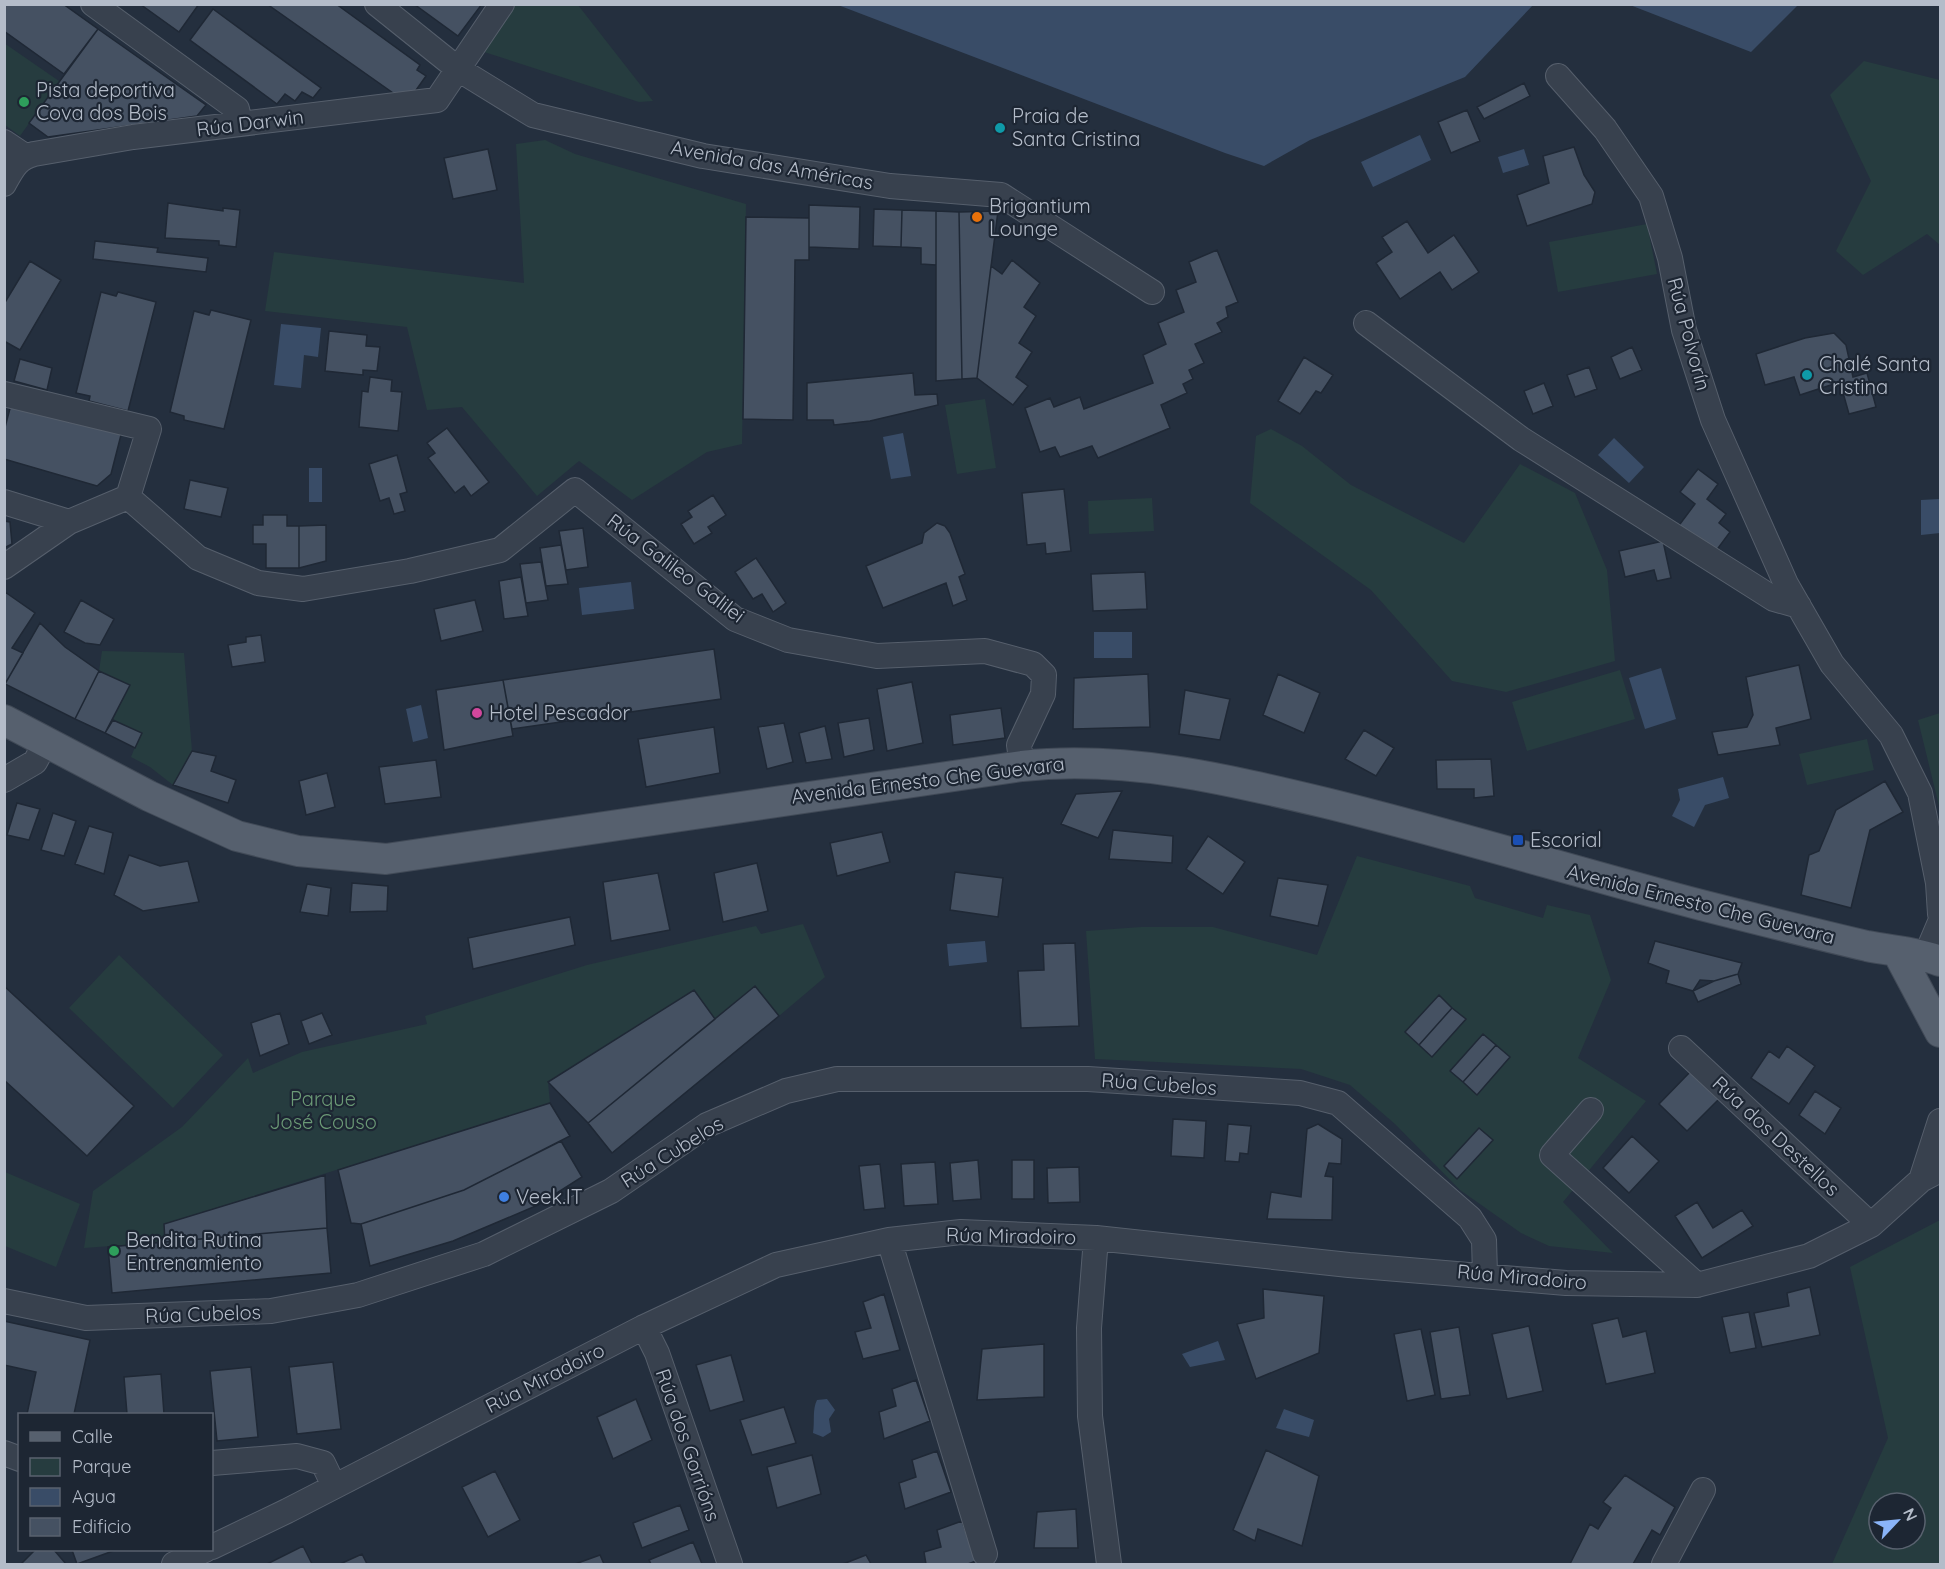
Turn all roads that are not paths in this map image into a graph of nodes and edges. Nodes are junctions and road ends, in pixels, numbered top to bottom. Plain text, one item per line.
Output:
1 (93, 4) edge
2 (376, 4) edge
3 (502, 4) edge
4 (458, 69) junction
5 (1558, 76) dead end
6 (240, 124) junction
7 (4, 142) edge
8 (25, 156) junction
9 (4, 184) edge
10 (1152, 292) dead end
11 (1366, 323) dead end
12 (4, 394) edge
13 (128, 497) junction
14 (4, 502) edge
15 (69, 522) junction
16 (4, 567) edge
17 (1799, 606) junction
18 (4, 720) edge
19 (46, 742) junction
20 (1022, 766) junction
21 (4, 780) edge
22 (1940, 900) edge
23 (1941, 922) edge
24 (1921, 956) edge
25 (1941, 1032) edge
26 (1681, 1048) dead end
27 (1591, 1110) dead end
28 (1941, 1122) edge
29 (1931, 1175) edge
30 (1871, 1226) junction
31 (1096, 1238) junction
32 (889, 1240) junction
33 (1485, 1274) junction
34 (1697, 1285) junction
35 (4, 1301) edge
36 (644, 1326) junction
37 (213, 1463) edge
38 (334, 1486) junction
39 (1703, 1490) dead end
40 (213, 1546) edge
41 (203, 1551) edge
42 (985, 1554) dead end
43 (175, 1564) edge
44 (730, 1564) edge
45 (1109, 1564) edge
46 (1664, 1564) edge

1 - 6 street
2 - 4 street, Avenida das Américas
3 - 4 street
4 - 6 street, Rúa Darwin
4 - 10 street, Avenida das Américas
5 - 17 street, Rúa Polvorín
6 - 8 street, Rúa Darwin
7 - 8 street
8 - 9 street
11 - 17 street
12 - 13 street
13 - 15 street
13 - 20 street, Rúa Galileo Galilei
14 - 15 street
15 - 16 street
17 - 22 street, Rúa Polvorín
18 - 19 main road, Avenida Ernesto Che Guevara
19 - 20 main road, Avenida Ernesto Che Guevara
19 - 21 street
20 - 24 main road, Avenida Ernesto Che Guevara
23 - 24 street
24 - 25 main road
26 - 30 street, Rúa dos Destellos
27 - 34 street
28 - 29 street, Rúa Miradoiro
29 - 30 street, Rúa Miradoiro
30 - 34 street, Rúa Miradoiro
31 - 32 street, Rúa Miradoiro
31 - 33 street, Rúa Miradoiro
31 - 45 street, Rúa Miradoiro
32 - 36 street, Rúa Miradoiro
32 - 42 street
33 - 34 street, Rúa Miradoiro
33 - 35 street, Rúa Cubelos
36 - 38 street, Rúa Miradoiro
36 - 44 street, Rúa dos Gorrións
37 - 38 street
38 - 40 street, Rúa Miradoiro
39 - 46 street
41 - 43 street

